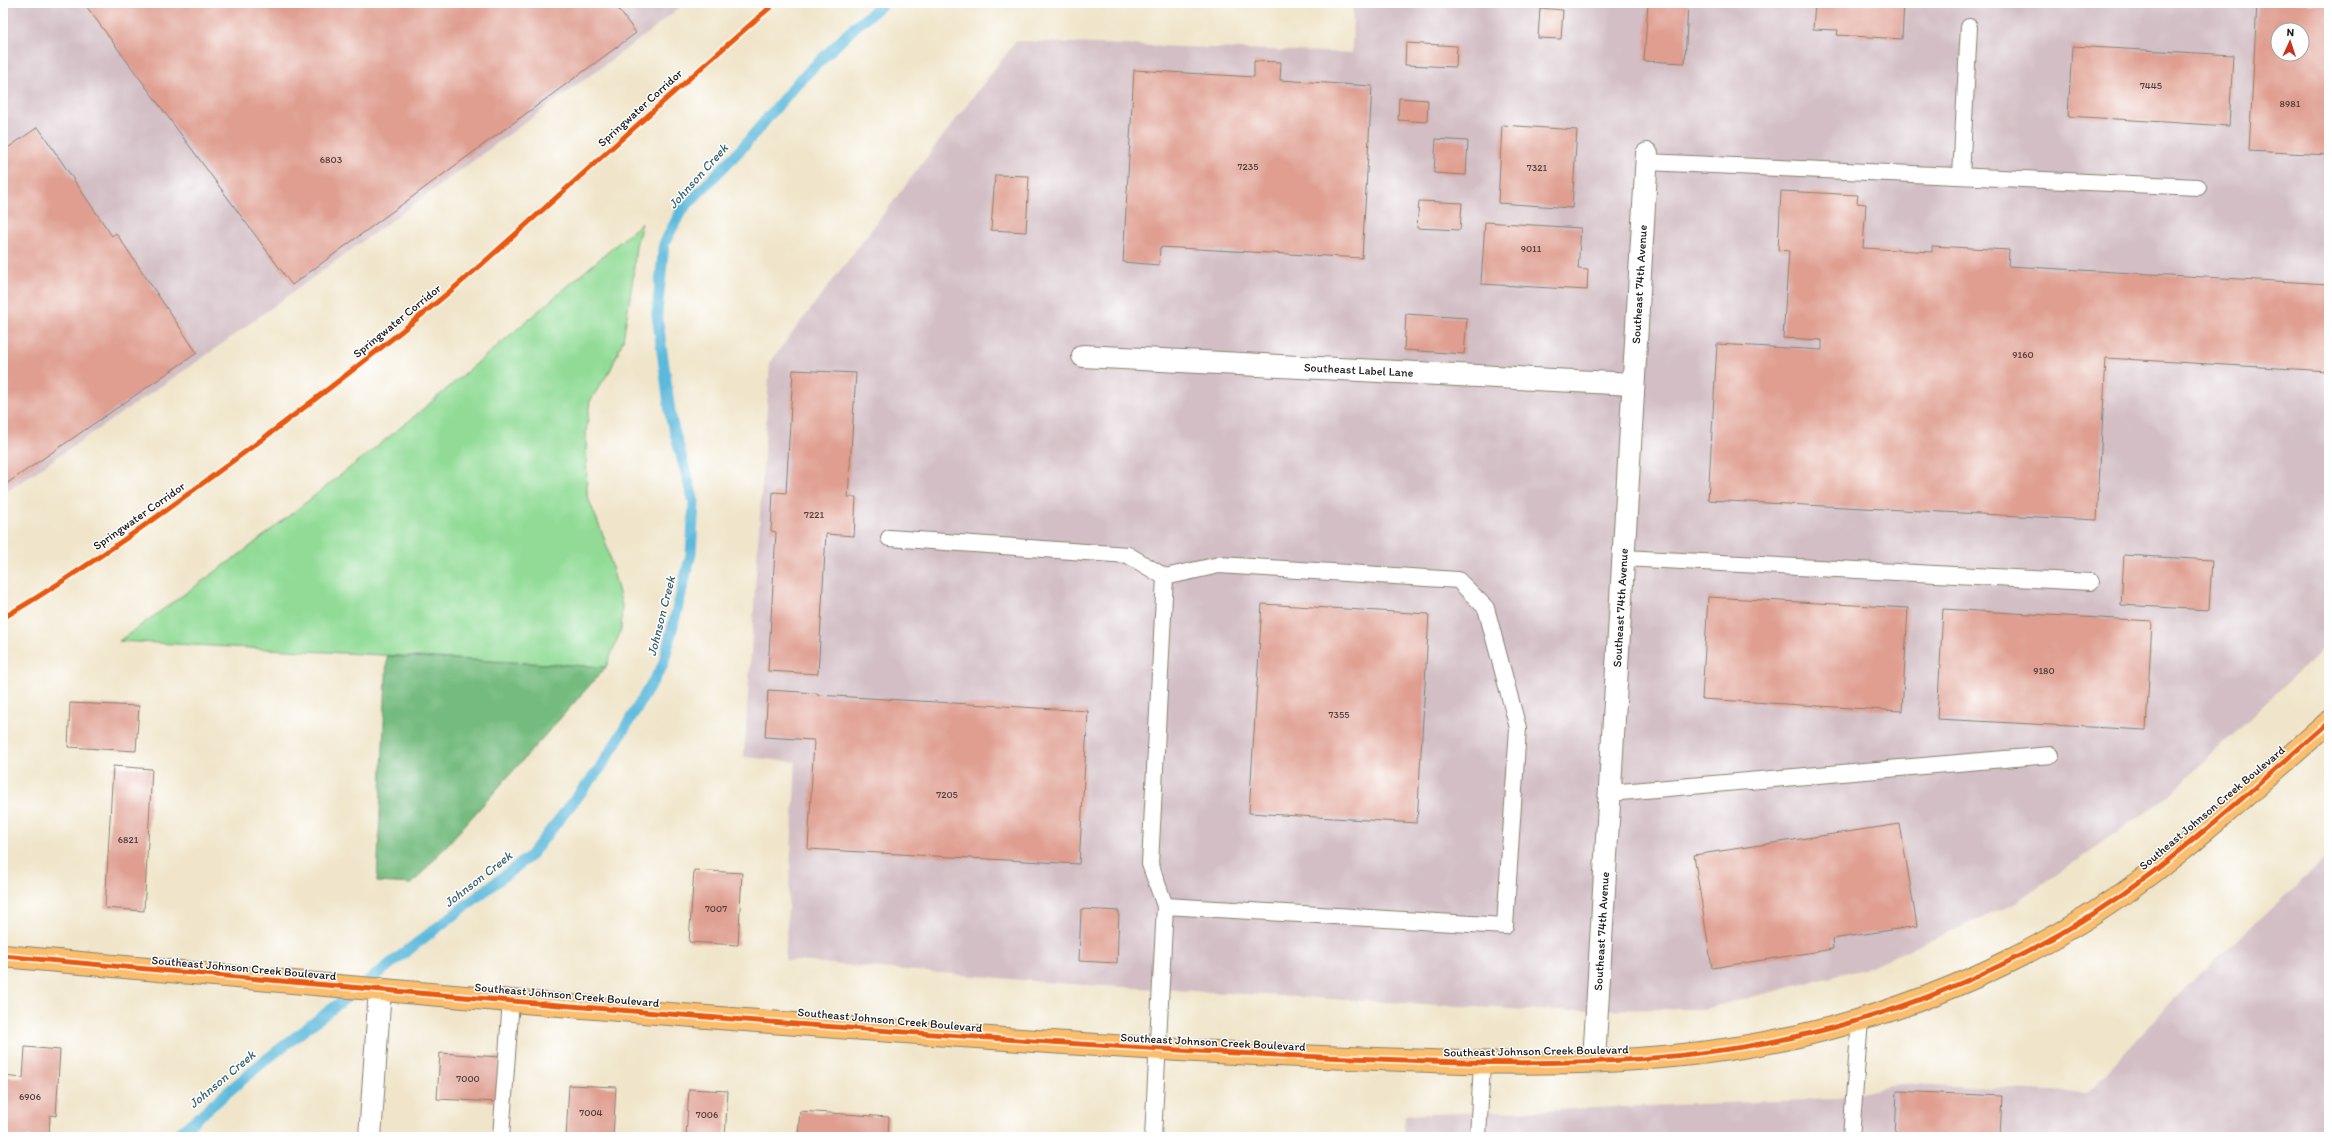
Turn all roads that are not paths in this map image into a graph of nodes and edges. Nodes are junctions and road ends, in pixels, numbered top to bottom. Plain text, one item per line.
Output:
1 (1969, 27) dead end
2 (1647, 158) joint
3 (1961, 176) junction
4 (2198, 187) dead end
5 (1083, 356) dead end
6 (1633, 384) junction
7 (889, 538) dead end
8 (1623, 558) junction
9 (1166, 577) junction
10 (2091, 582) dead end
11 (2329, 722) edge
12 (2051, 756) dead end
13 (1609, 793) junction
14 (1165, 906) junction
15 (3, 956) edge
16 (380, 990) junction
17 (511, 1000) junction
18 (1860, 1020) junction
19 (1158, 1049) junction
20 (1594, 1061) junction
21 (1482, 1063) junction
22 (370, 1137) edge
23 (501, 1137) edge
24 (1153, 1137) edge
25 (1478, 1137) edge
26 (1852, 1137) edge

1 - 3 lane
2 - 3 lane
2 - 6 street, Southeast 74th Avenue
3 - 4 lane
5 - 6 street, Southeast Label Lane
6 - 8 street, Southeast 74th Avenue
7 - 9 lane
8 - 10 lane
8 - 13 street, Southeast 74th Avenue
9 - 14 lane
9 - 14 lane
11 - 18 main road, Southeast Johnson Creek Boulevard
12 - 13 lane
13 - 20 street, Southeast 74th Avenue
14 - 19 lane
15 - 16 main road, Southeast Johnson Creek Boulevard
16 - 17 main road, Southeast Johnson Creek Boulevard
16 - 22 street
17 - 19 main road, Southeast Johnson Creek Boulevard
17 - 23 lane
18 - 20 main road, Southeast Johnson Creek Boulevard
18 - 26 lane
19 - 21 main road, Southeast Johnson Creek Boulevard
19 - 24 lane
20 - 21 main road, Southeast Johnson Creek Boulevard
21 - 25 lane

